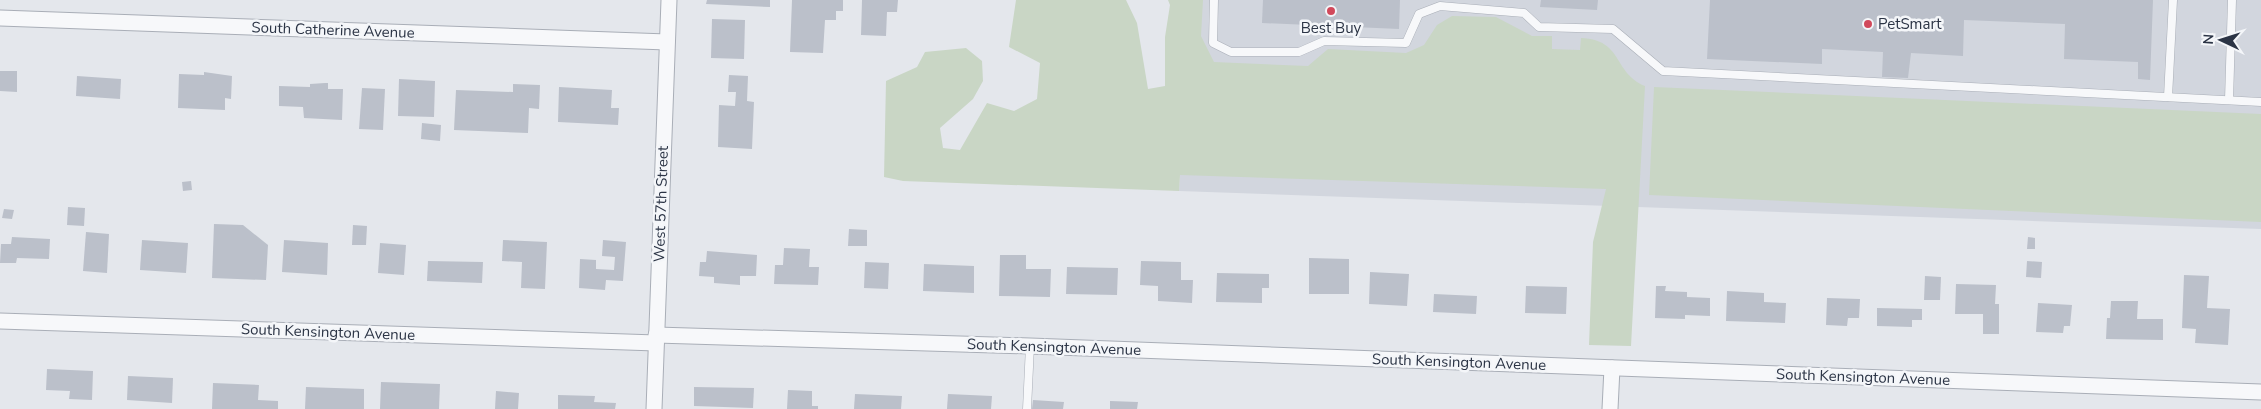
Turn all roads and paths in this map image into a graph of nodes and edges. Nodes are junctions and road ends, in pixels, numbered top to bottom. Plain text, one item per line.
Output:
1 (669, 0) edge
2 (1214, 0) edge
3 (2173, 0) edge
4 (2232, 0) edge
5 (0, 18) edge
6 (667, 42) junction
7 (2168, 97) junction
8 (2229, 100) junction
9 (2261, 102) edge
10 (0, 321) edge
11 (656, 339) junction
12 (1030, 346) junction
13 (1612, 368) junction
14 (2261, 392) edge
15 (654, 409) edge
16 (1027, 409) edge
17 (1610, 409) edge

1 - 6 street, West 57th Street
2 - 7 lane
3 - 7 lane
4 - 8 lane
5 - 6 street, South Catherine Avenue
6 - 11 street, West 57th Street
7 - 8 lane
8 - 9 lane
10 - 11 street, South Kensington Avenue
11 - 12 street, South Kensington Avenue
11 - 15 street, West 57th Street
12 - 13 street, South Kensington Avenue
12 - 16 lane
13 - 14 street, South Kensington Avenue
13 - 17 street

